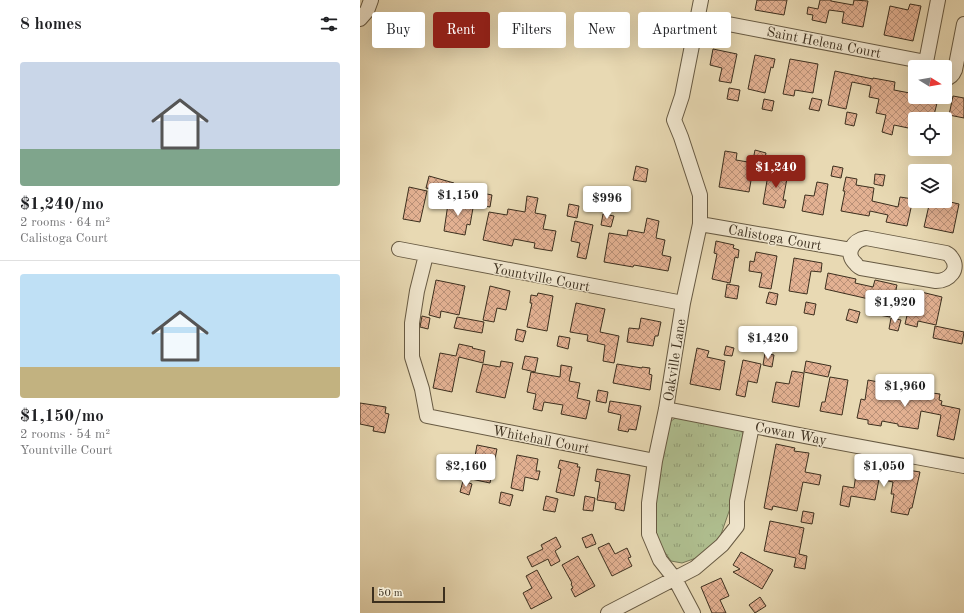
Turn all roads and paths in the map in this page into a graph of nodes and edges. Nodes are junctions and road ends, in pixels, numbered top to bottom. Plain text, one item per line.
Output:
1 (371, 0) edge
2 (701, 0) edge
3 (938, 0) edge
4 (698, 12) edge
5 (360, 19) edge
6 (964, 24) edge
7 (731, 25) edge
8 (691, 48) edge
9 (908, 60) edge
10 (927, 60) edge
11 (952, 76) edge
12 (700, 224) junction
13 (399, 249) dead end
14 (850, 250) junction
15 (426, 255) junction
16 (683, 303) junction
17 (666, 409) junction
18 (752, 426) junction
19 (655, 461) junction
20 (964, 466) edge
21 (675, 579) junction
22 (608, 613) edge
23 (693, 613) edge

1 - 5 street
2 - 4 street, Oakville Lane
3 - 10 street, Saint Helena Court
6 - 11 street
7 - 9 street, Saint Helena Court
8 - 12 street, Oakville Lane
12 - 14 street, Calistoga Court
12 - 16 street, Oakville Lane
13 - 15 street, Yountville Court
14 - 14 street
15 - 16 street, Yountville Court
15 - 19 street, Whitehall Court
16 - 17 street, Oakville Lane
17 - 18 street, Cowan Way
17 - 19 street, Oakville Lane
18 - 20 street, Cowan Way
18 - 21 street
19 - 21 street, Oakville Lane
21 - 22 street
21 - 23 street, Oakville Lane

